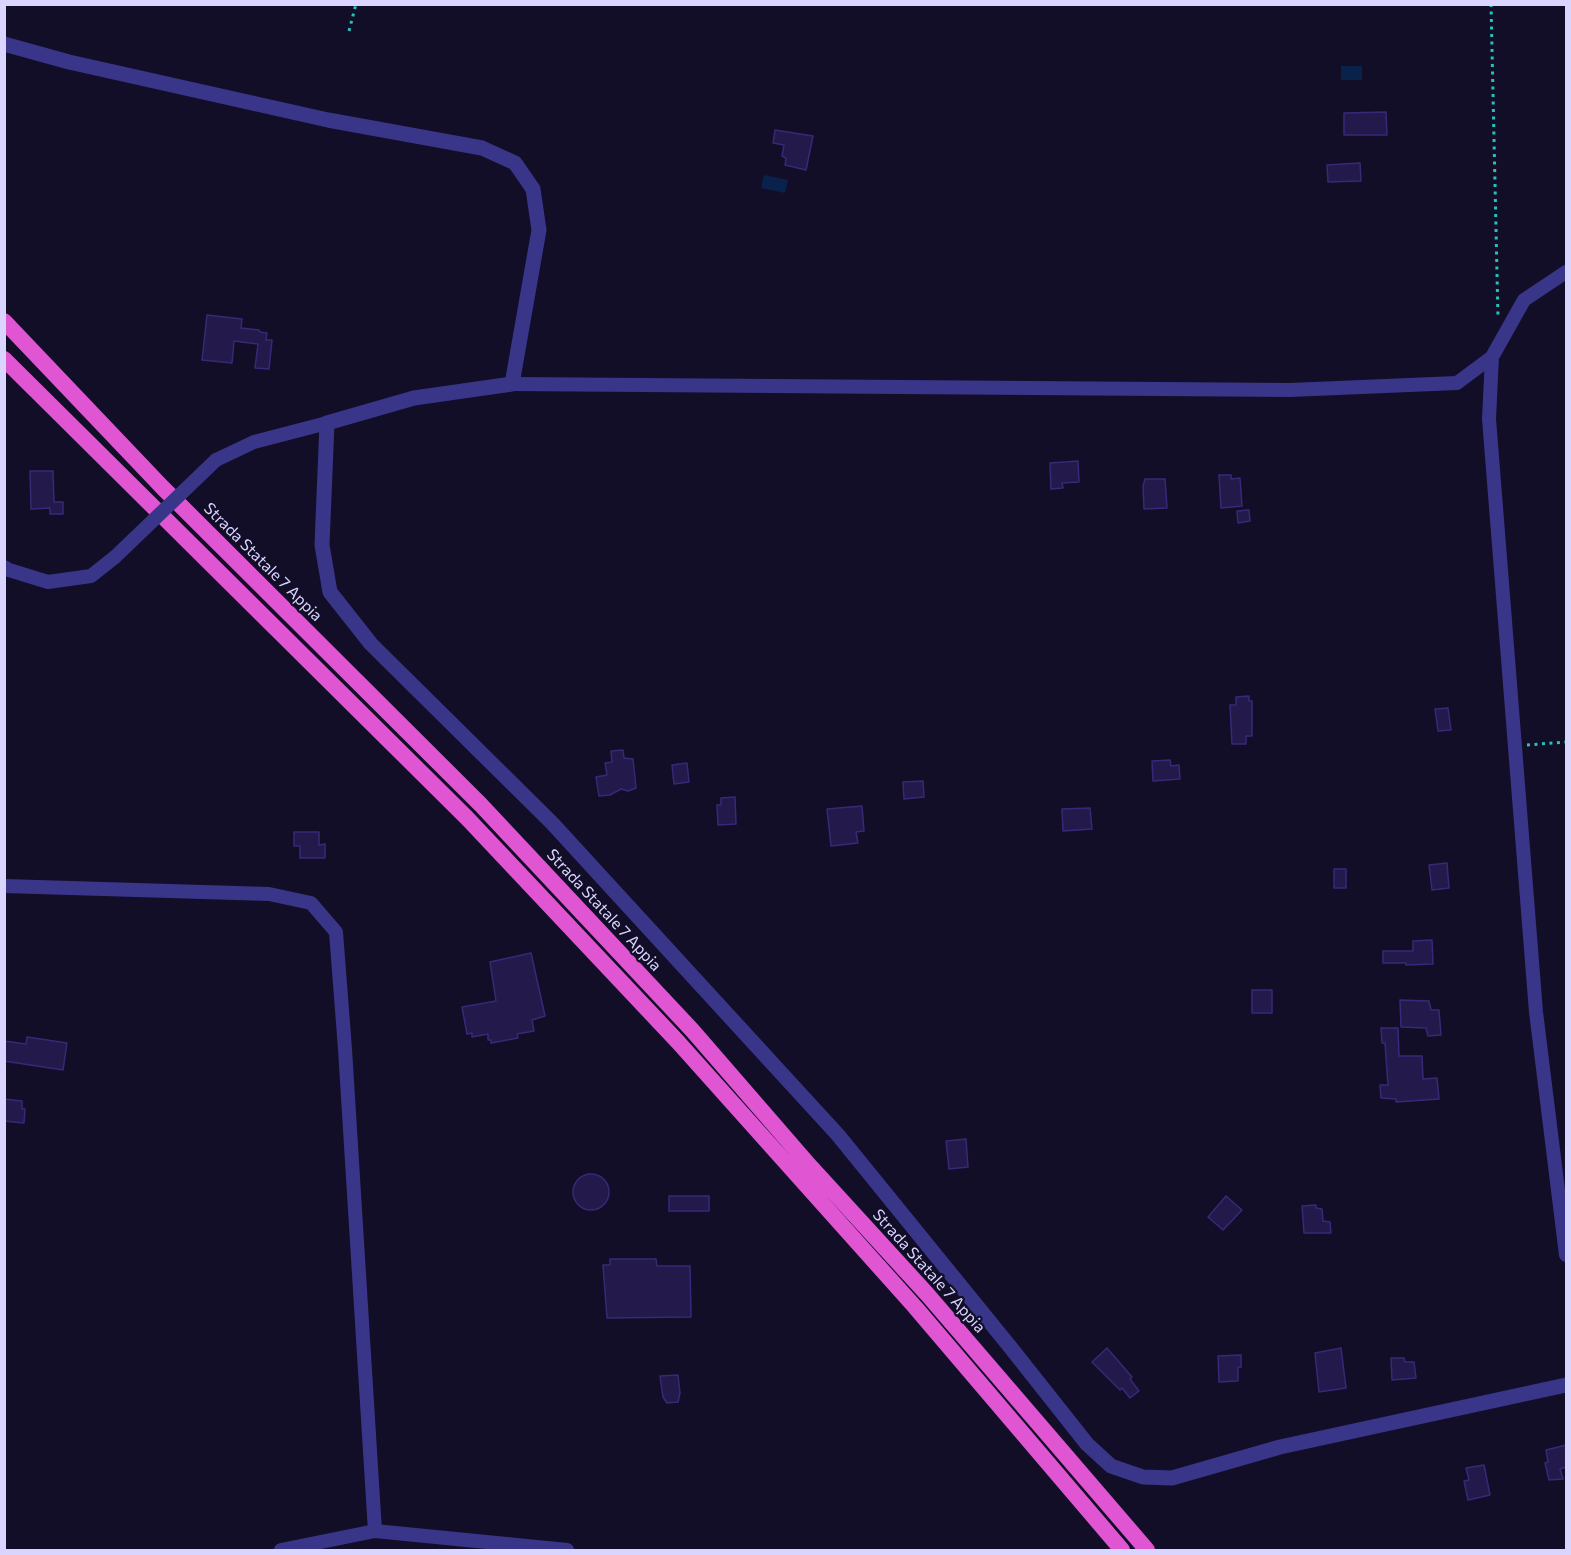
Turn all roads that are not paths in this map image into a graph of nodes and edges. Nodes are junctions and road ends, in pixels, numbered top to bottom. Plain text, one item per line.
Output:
1 (4, 44) edge
2 (1566, 272) edge
3 (4, 321) edge
4 (1492, 357) junction
5 (4, 359) edge
6 (512, 384) junction
7 (327, 423) junction
8 (4, 567) edge
9 (4, 886) edge
10 (1566, 1256) edge
11 (1566, 1385) edge
12 (375, 1531) junction
13 (280, 1551) edge
14 (567, 1551) edge
15 (1122, 1551) edge
16 (1147, 1551) edge

1 - 6 street
2 - 4 street
3 - 16 highway, Strada Statale 7 Appia
4 - 6 street
4 - 10 street
5 - 15 highway
6 - 7 street
7 - 8 street, bridge
7 - 11 street
9 - 12 street
12 - 13 street
12 - 14 street

